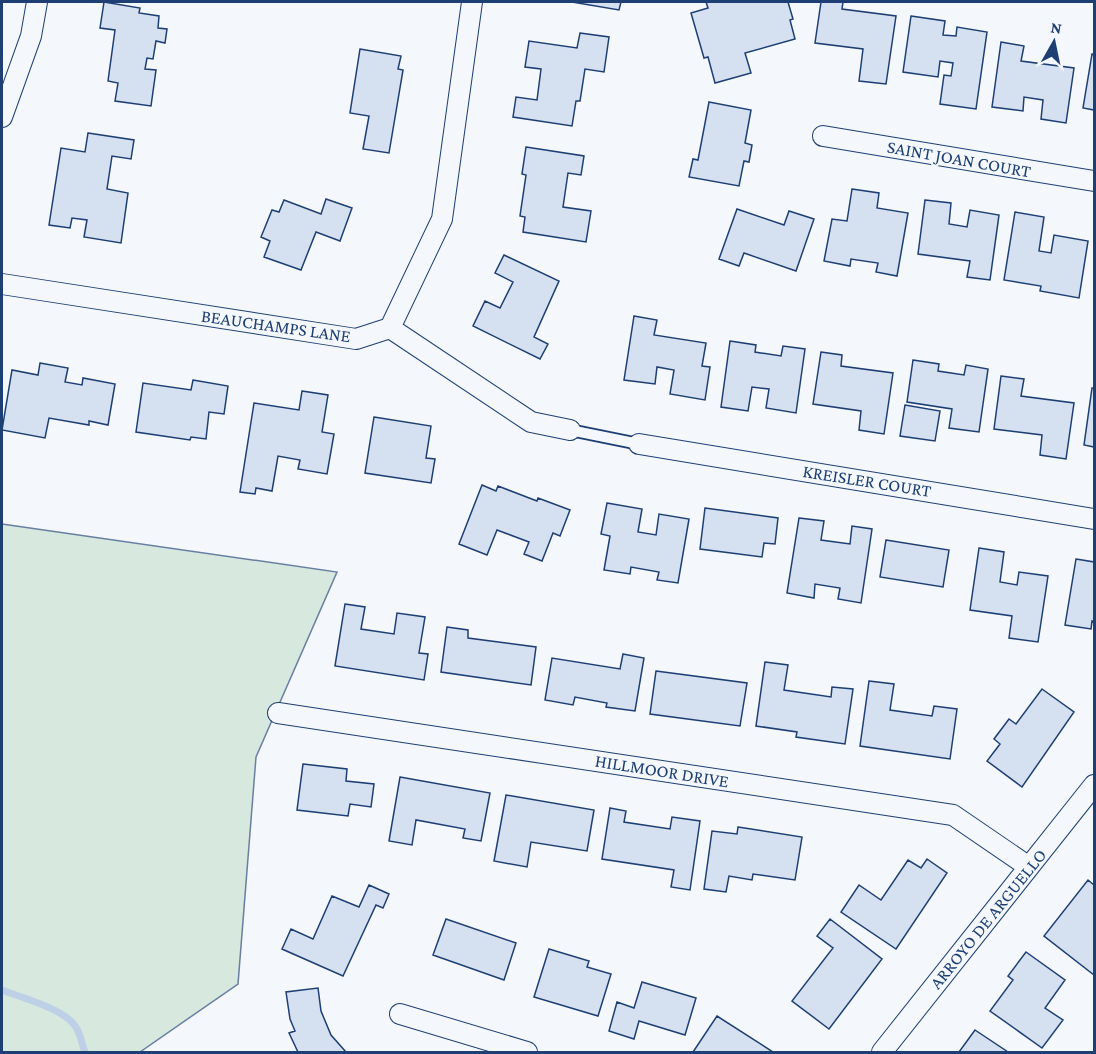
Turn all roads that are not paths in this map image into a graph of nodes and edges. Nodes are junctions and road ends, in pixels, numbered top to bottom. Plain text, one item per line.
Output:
1 (37, 2) edge
2 (472, 2) edge
3 (2, 117) edge
4 (823, 136) dead end
5 (1095, 181) edge
6 (2, 284) edge
7 (390, 328) junction
8 (570, 430) joint
9 (639, 444) joint
10 (1095, 519) edge
11 (279, 713) dead end
12 (1095, 785) edge
13 (1029, 867) junction
14 (400, 1014) dead end
15 (527, 1053) edge
16 (882, 1053) edge

1 - 3 street
2 - 7 street
4 - 5 street, SAINT JOAN COURT
6 - 7 street, BEAUCHAMPS LANE
7 - 8 street
8 - 9 lane
9 - 10 street, KREISLER COURT
11 - 13 street, HILLMOOR DRIVE
12 - 13 street, ARROYO DE ARGUELLO
13 - 16 street, ARROYO DE ARGUELLO
14 - 15 street

